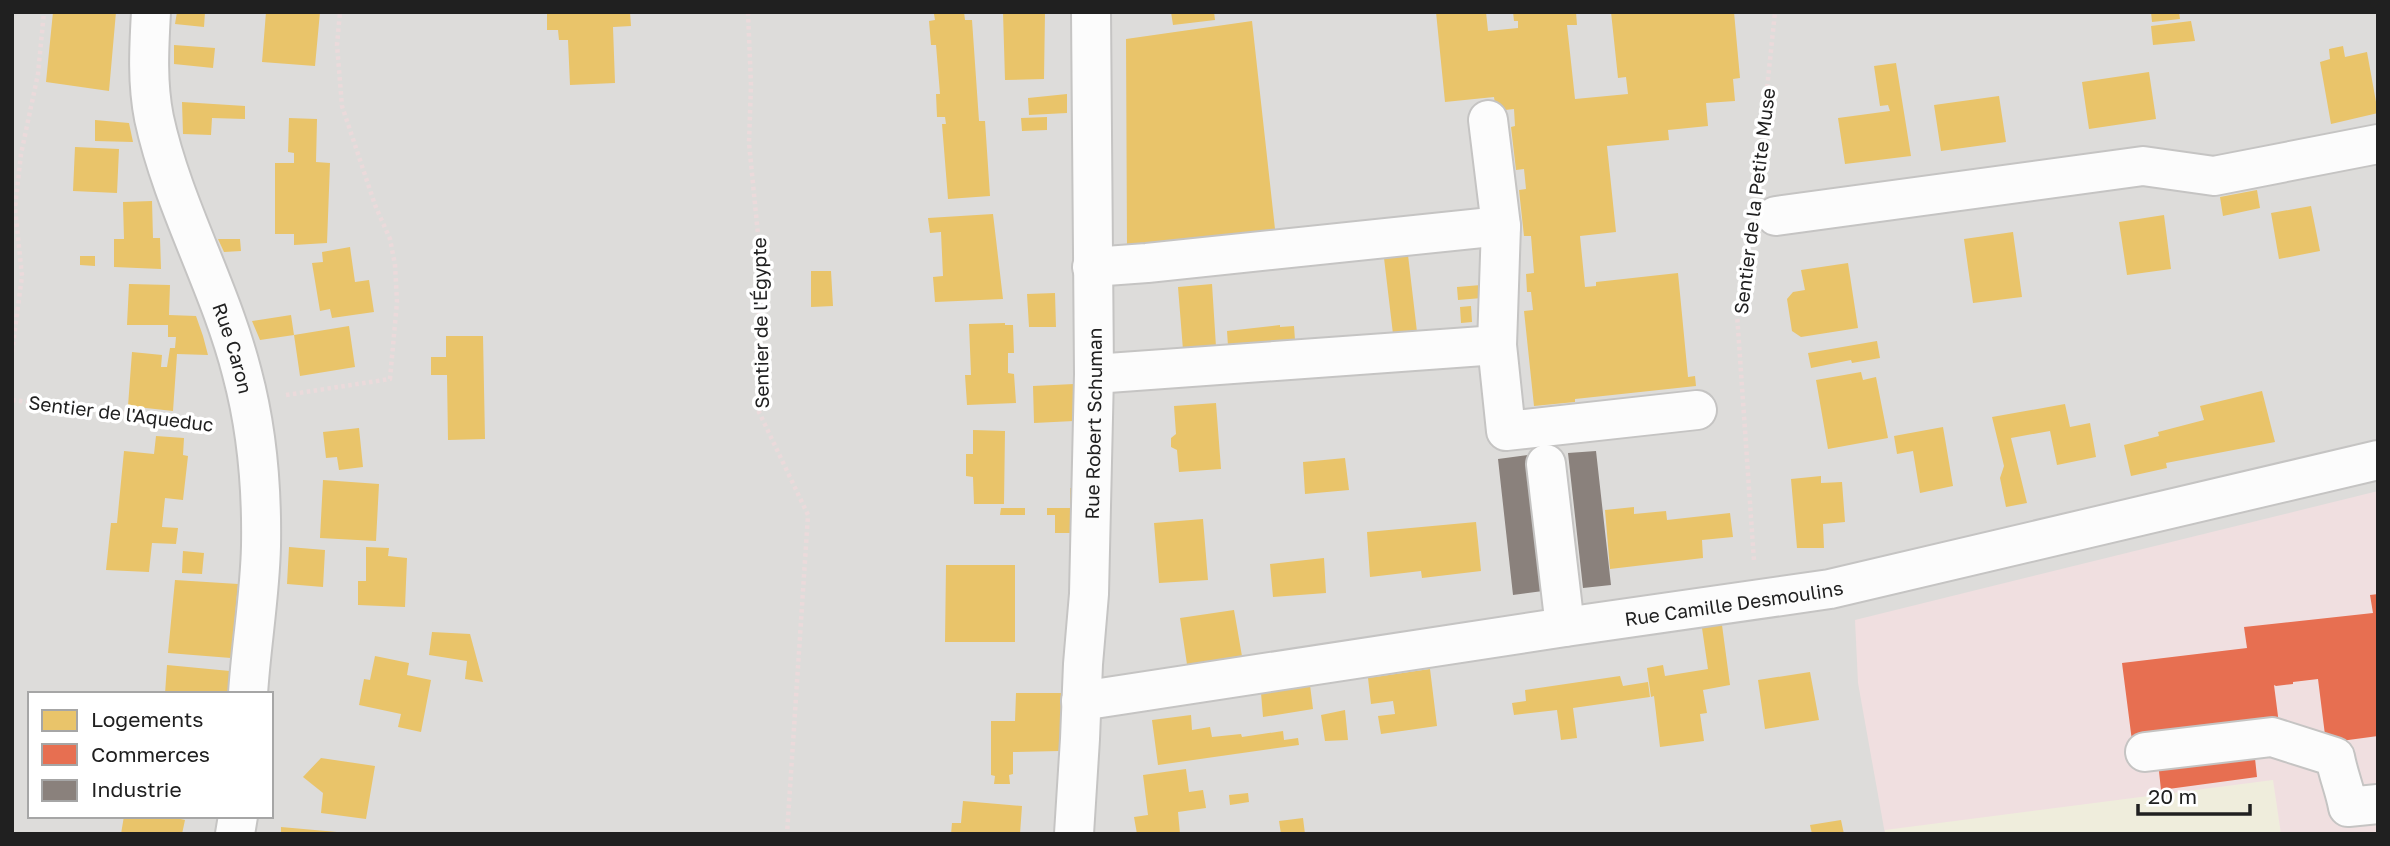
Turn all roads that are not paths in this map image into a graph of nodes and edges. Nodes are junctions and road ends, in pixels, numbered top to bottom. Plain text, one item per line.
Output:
1 (150, 12) edge
2 (1091, 12) edge
3 (1488, 120) dead end
4 (2378, 144) edge
5 (1761, 214) road end
6 (1501, 226) junction
7 (1092, 267) junction
8 (1497, 345) junction
9 (1094, 374) junction
10 (1697, 410) dead end
11 (2378, 460) edge
12 (1546, 464) dead end
13 (1565, 627) junction
14 (248, 692) edge
15 (1082, 701) junction
16 (2145, 752) dead end
17 (2363, 806) edge
18 (1074, 834) edge

1 - 14 street, Rue Caron
2 - 7 street, Rue Robert Schuman
3 - 6 street
4 - 5 street
6 - 7 street
6 - 8 street
7 - 9 street, Rue Robert Schuman
8 - 9 street
8 - 10 street
9 - 15 street, Rue Robert Schuman
11 - 13 street, Rue Camille Desmoulins
12 - 13 street
13 - 15 street, Rue Camille Desmoulins
15 - 18 street, Rue Robert Schuman
16 - 17 street

